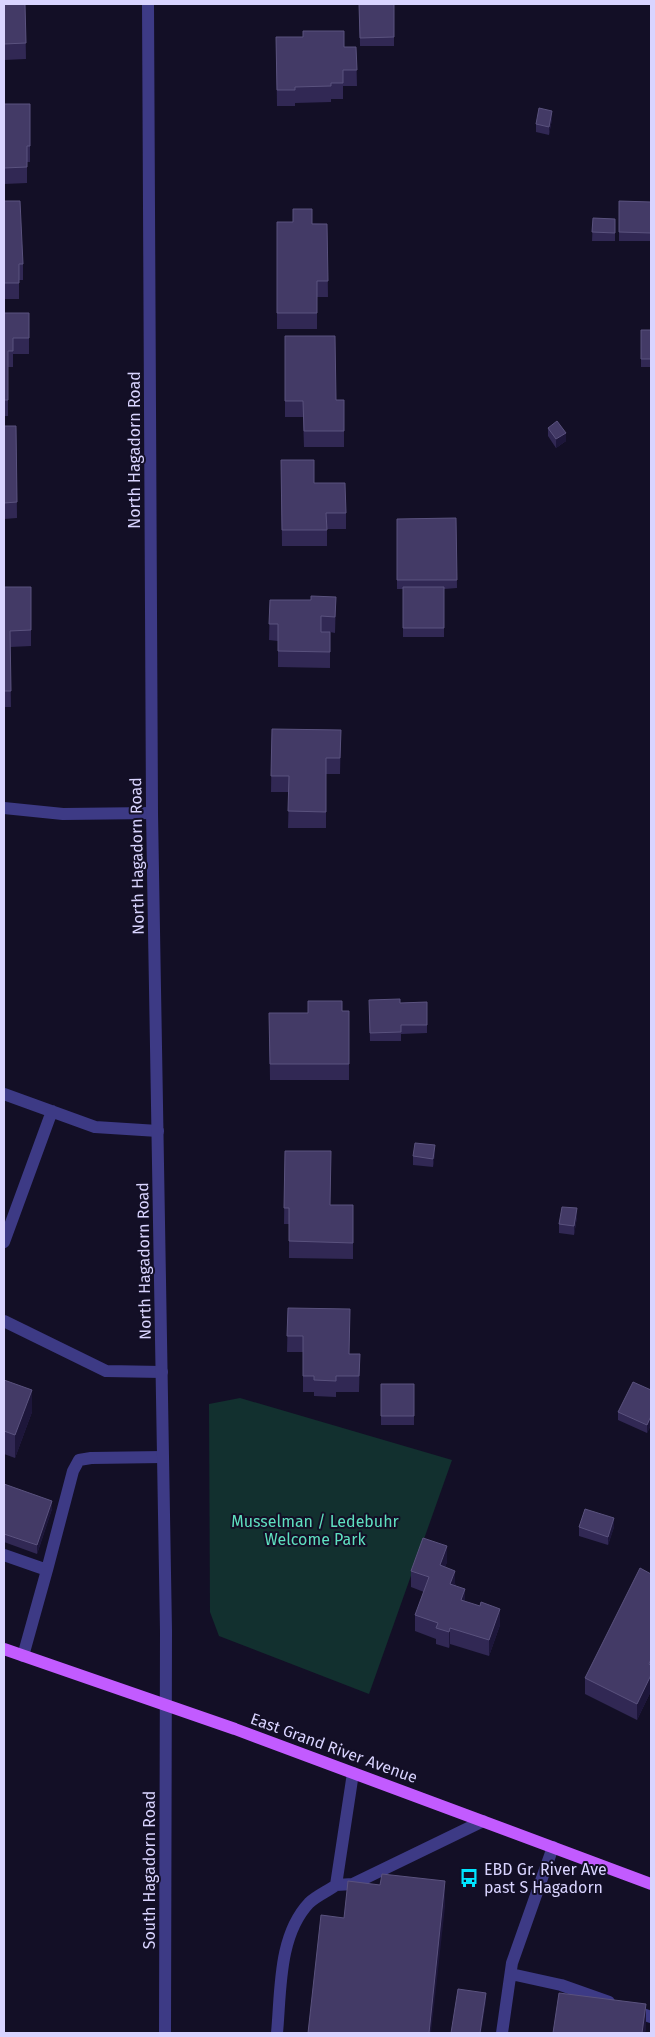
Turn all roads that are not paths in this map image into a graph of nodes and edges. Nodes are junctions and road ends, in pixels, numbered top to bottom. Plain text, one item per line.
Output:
1 (148, 4) edge
2 (4, 808) edge
3 (152, 813) junction
4 (4, 1094) edge
5 (52, 1111) junction
6 (158, 1131) junction
7 (4, 1242) edge
8 (4, 1321) edge
9 (162, 1372) junction
10 (164, 1457) junction
11 (4, 1555) edge
12 (46, 1570) junction
13 (4, 1649) edge
14 (23, 1656) junction
15 (166, 1707) junction
16 (353, 1772) junction
17 (484, 1821) junction
18 (553, 1847) junction
19 (651, 1884) edge
20 (336, 1885) junction
21 (511, 1974) junction
22 (651, 2017) edge
23 (165, 2033) edge
24 (277, 2033) edge
25 (502, 2033) edge

1 - 3 street, North Hagadorn Road
2 - 3 street
3 - 6 street, North Hagadorn Road
4 - 5 street
5 - 6 street
5 - 7 street
6 - 9 street, North Hagadorn Road
8 - 9 street
9 - 10 street, North Hagadorn Road
10 - 12 street
10 - 15 street, North Hagadorn Road
11 - 12 street
12 - 14 street
13 - 14 main road, East Grand River Avenue
14 - 15 main road, East Grand River Avenue
15 - 16 main road, East Grand River Avenue
15 - 23 street, South Hagadorn Road
16 - 17 main road, East Grand River Avenue
16 - 20 street
17 - 18 main road, East Grand River Avenue
17 - 20 street
18 - 19 main road, East Grand River Avenue
18 - 21 street
20 - 24 street
21 - 22 street
21 - 25 street

